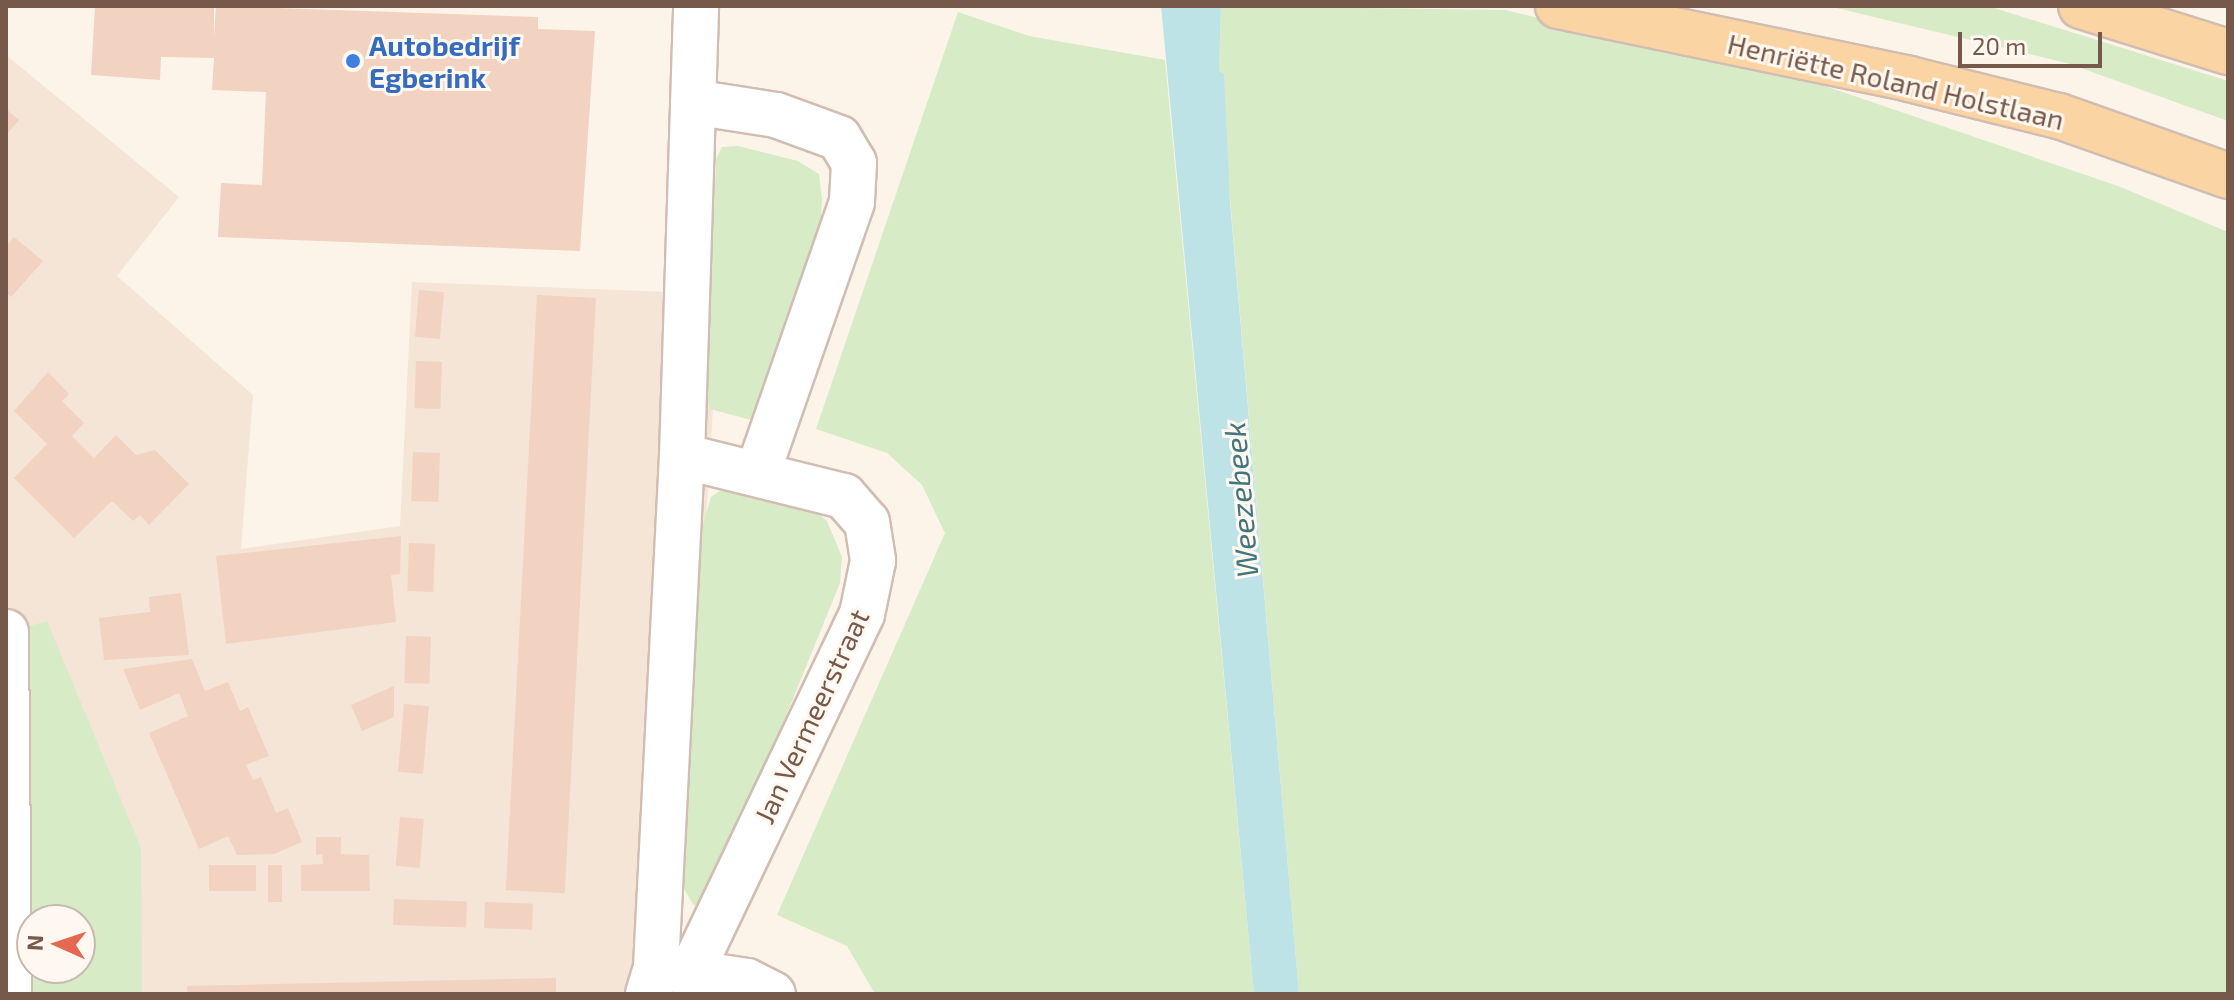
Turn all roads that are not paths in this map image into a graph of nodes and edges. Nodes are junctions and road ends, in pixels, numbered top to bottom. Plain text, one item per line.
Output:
1 (1558, 6) edge
2 (2081, 6) edge
3 (696, 24) edge
4 (2228, 52) edge
5 (693, 102) junction
6 (2228, 176) edge
7 (682, 456) junction
8 (758, 472) junction
9 (6, 632) edge
10 (665, 978) edge
11 (9, 994) edge
12 (773, 994) edge

1 - 6 main road, Henriëtte Roland Holstlaan
2 - 4 main road
3 - 5 street
5 - 7 street
5 - 8 street
7 - 8 street, Jan Vermeerstraat
7 - 10 street
8 - 10 street, Jan Vermeerstraat
9 - 11 street
10 - 12 street

